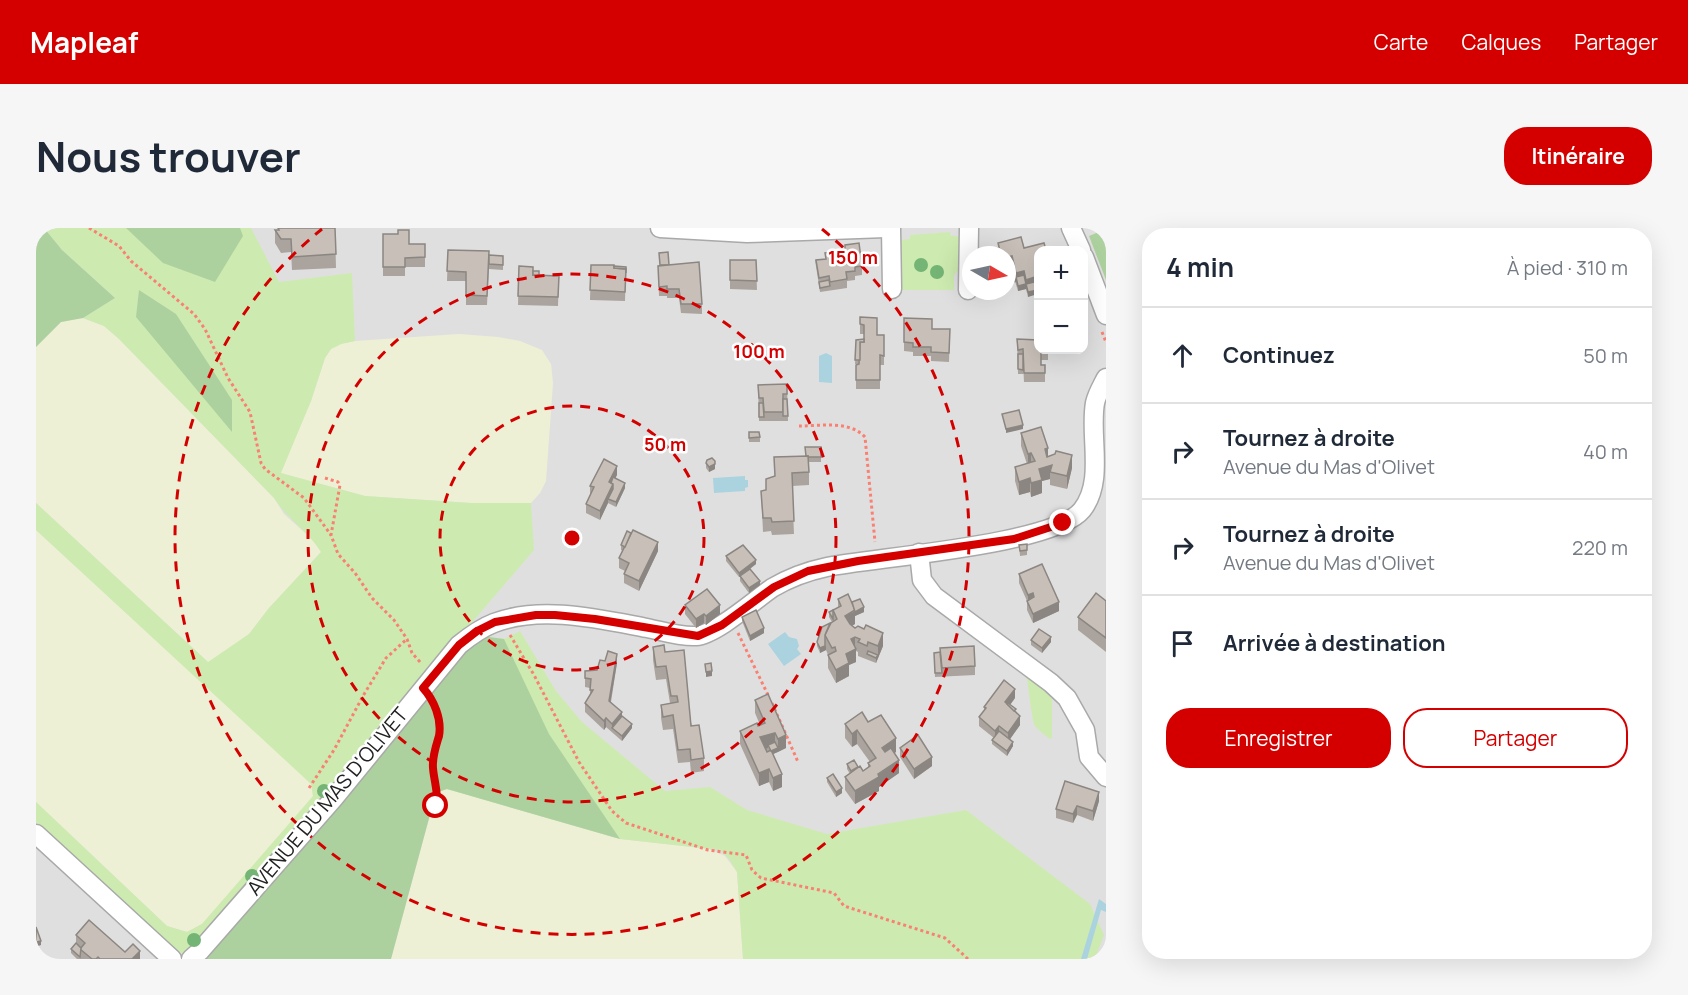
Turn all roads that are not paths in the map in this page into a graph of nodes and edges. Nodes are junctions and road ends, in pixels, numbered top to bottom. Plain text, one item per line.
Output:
1 (660, 228) edge
2 (886, 228) edge
3 (891, 228) edge
4 (969, 228) edge
5 (1071, 228) edge
6 (969, 246) edge
7 (1079, 246) edge
8 (1088, 270) edge
9 (892, 289) dead end
10 (1106, 315) edge
11 (1106, 378) edge
12 (919, 553) junction
13 (1106, 777) edge
14 (36, 834) edge
15 (172, 959) edge
16 (191, 959) edge

1 - 2 street
3 - 9 street
4 - 6 street
5 - 7 street
8 - 10 street
11 - 12 street, AVENUE DU MAS D'OLIVET
12 - 13 street
12 - 16 street, AVENUE DU MAS D'OLIVET
14 - 15 street

